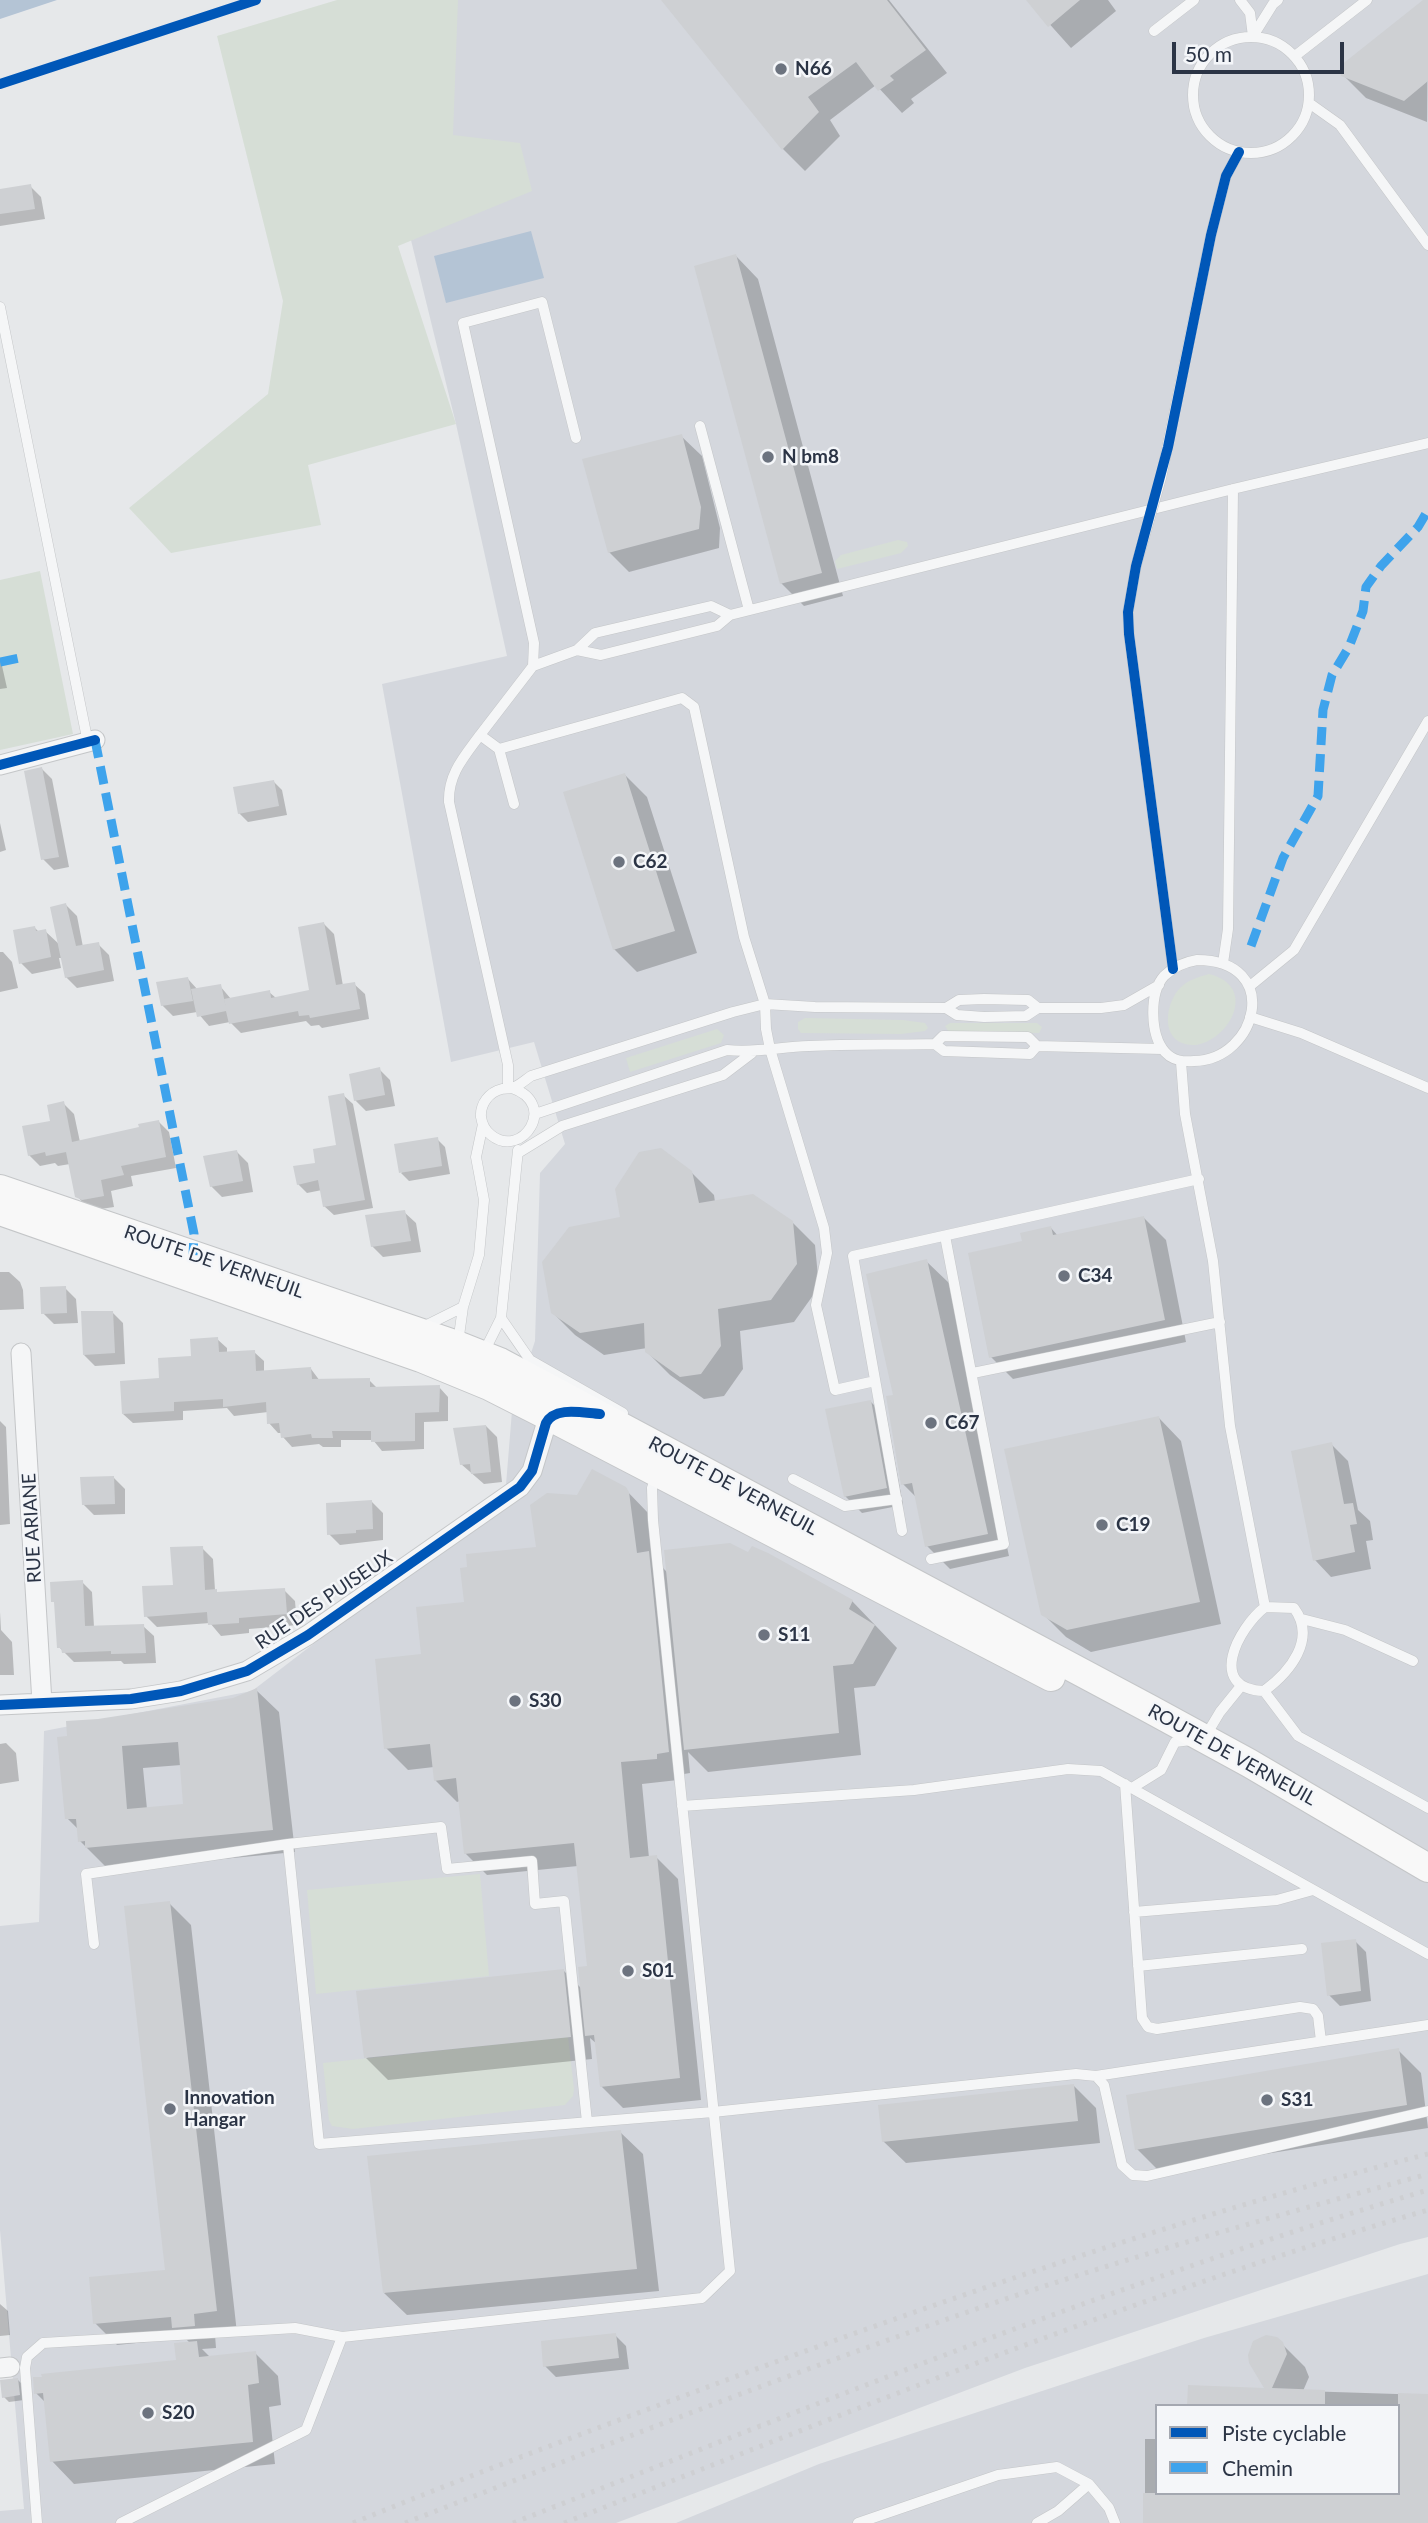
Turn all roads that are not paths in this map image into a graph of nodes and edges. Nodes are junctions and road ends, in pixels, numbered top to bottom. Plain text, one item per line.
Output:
1 (1194, 0) edge
2 (1240, 0) edge
3 (1278, 0) edge
4 (1367, 0) edge
5 (1154, 31) dead end
6 (1253, 36) junction
7 (1295, 56) junction
8 (1309, 103) junction
9 (1239, 152) junction
10 (1428, 245) edge
11 (0, 307) edge
12 (700, 426) dead end
13 (576, 438) dead end
14 (1428, 443) edge
15 (1234, 489) junction
16 (749, 610) junction
17 (730, 615) junction
18 (577, 650) junction
19 (533, 666) junction
20 (1428, 721) edge
21 (480, 736) junction
22 (92, 742) joint
23 (499, 749) junction
24 (0, 765) edge
25 (514, 804) dead end
26 (1223, 963) junction
27 (1173, 969) junction
28 (1158, 985) junction
29 (1250, 986) junction
30 (765, 1004) junction
31 (946, 1008) junction
32 (1038, 1008) junction
33 (1250, 1017) junction
34 (935, 1044) junction
35 (1037, 1046) junction
36 (771, 1049) junction
37 (1162, 1049) junction
38 (752, 1053) junction
39 (1181, 1062) junction
40 (510, 1088) junction
41 (1428, 1088) edge
42 (535, 1114) junction
43 (483, 1124) junction
44 (519, 1139) junction
45 (518, 1153) junction
46 (1199, 1180) junction
47 (0, 1189) edge
48 (0, 1211) edge
49 (945, 1236) junction
50 (463, 1307) junction
51 (501, 1318) junction
52 (1220, 1322) junction
53 (414, 1331) junction
54 (21, 1353) dead end
55 (464, 1363) junction
56 (972, 1373) junction
57 (875, 1381) junction
58 (600, 1414) junction
59 (550, 1417) junction
60 (659, 1455) junction
61 (793, 1479) dead end
62 (897, 1499) junction
63 (902, 1531) dead end
64 (931, 1559) dead end
65 (1265, 1607) junction
66 (1302, 1619) junction
67 (1413, 1661) dead end
68 (1241, 1686) junction
69 (1264, 1691) junction
70 (43, 1703) junction
71 (0, 1705) edge
72 (1205, 1739) junction
73 (1175, 1742) junction
74 (1128, 1786) junction
75 (682, 1806) junction
76 (1428, 1808) edge
77 (288, 1844) junction
78 (1428, 1869) edge
79 (1313, 1890) junction
80 (1134, 1912) junction
81 (94, 1944) dead end
82 (1302, 1949) dead end
83 (1428, 1954) edge
84 (1138, 1966) junction
85 (1428, 2025) edge
86 (1321, 2042) junction
87 (1096, 2076) junction
88 (1428, 2111) edge
89 (713, 2112) junction
90 (587, 2122) junction
91 (342, 2337) junction
92 (1089, 2484) junction
93 (37, 2523) edge
94 (121, 2523) edge
95 (858, 2523) edge
96 (1037, 2523) edge
97 (1115, 2523) edge

1 - 5 lane
2 - 6 lane
3 - 6 lane
4 - 7 lane
6 - 7 lane
6 - 9 lane
7 - 8 lane
8 - 9 lane
8 - 10 lane
9 - 27 lane, bridge
11 - 22 lane
12 - 16 lane
13 - 19 lane
14 - 15 lane
15 - 16 lane
15 - 26 lane
16 - 17 lane
17 - 18 lane
17 - 18 lane
18 - 19 lane
19 - 21 lane
20 - 29 lane
21 - 23 lane
21 - 40 lane
22 - 24 street
23 - 25 lane
23 - 30 lane
26 - 27 lane
26 - 29 lane
27 - 28 lane
28 - 32 lane
28 - 37 lane
29 - 33 lane
30 - 31 lane
30 - 36 lane
30 - 40 lane
31 - 32 lane
31 - 32 lane
33 - 39 lane
33 - 41 lane
34 - 35 lane
34 - 35 lane
34 - 36 lane
35 - 37 lane
36 - 38 lane
36 - 57 lane
37 - 39 lane
38 - 42 lane
38 - 45 lane
39 - 46 lane
40 - 42 lane
40 - 43 lane
42 - 44 lane
43 - 44 lane
43 - 50 lane
44 - 45 lane
45 - 51 lane
46 - 49 lane
46 - 52 lane
47 - 53 main road, ROUTE DE VERNEUIL
48 - 55 main road, ROUTE DE VERNEUIL
49 - 56 lane
49 - 57 lane
50 - 53 lane
50 - 55 lane
51 - 55 lane
51 - 60 lane
52 - 56 lane
52 - 65 lane
53 - 55 main road, ROUTE DE VERNEUIL
54 - 70 street, RUE ARIANE
55 - 58 main road, ROUTE DE VERNEUIL
55 - 59 main road, ROUTE DE VERNEUIL
56 - 64 lane
57 - 62 lane
58 - 59 street
58 - 60 main road, ROUTE DE VERNEUIL
59 - 60 main road, ROUTE DE VERNEUIL
59 - 70 street, RUE DES PUISEUX
60 - 72 main road, ROUTE DE VERNEUIL
60 - 73 main road, ROUTE DE VERNEUIL
60 - 75 lane
61 - 62 lane
62 - 63 lane
65 - 66 lane
65 - 68 lane
66 - 67 lane
66 - 69 lane
68 - 69 lane
68 - 72 lane
69 - 76 lane
70 - 71 street, RUE DES PUISEUX
72 - 73 lane
72 - 78 main road, ROUTE DE VERNEUIL
73 - 74 lane
73 - 78 main road, ROUTE DE VERNEUIL
74 - 75 lane
74 - 79 lane
74 - 80 lane
75 - 89 lane
77 - 81 lane
77 - 90 lane
77 - 90 lane
79 - 80 lane
79 - 83 lane
80 - 84 lane
82 - 84 lane
84 - 86 lane
85 - 86 lane
86 - 87 lane
87 - 88 lane
87 - 89 lane
89 - 90 lane
89 - 91 lane
91 - 93 lane
91 - 94 lane
92 - 95 lane
92 - 96 lane
92 - 97 lane

